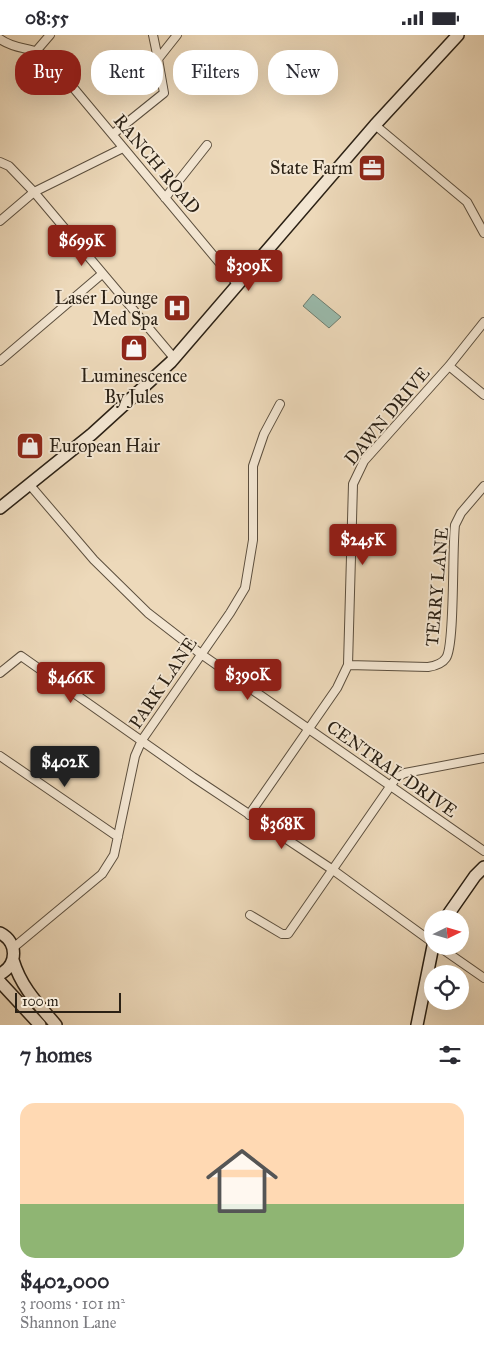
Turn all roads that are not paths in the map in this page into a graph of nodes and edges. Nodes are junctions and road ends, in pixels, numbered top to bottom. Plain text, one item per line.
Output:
1 (50, 35) edge
2 (153, 35) edge
3 (177, 35) edge
4 (458, 35) edge
5 (0, 39) edge
6 (37, 50) joint
7 (156, 50) edge
8 (163, 53) edge
9 (80, 95) edge
10 (162, 95) edge
11 (375, 125) junction
12 (113, 134) junction
13 (207, 145) dead end
14 (123, 148) junction
15 (0, 162) edge
16 (34, 192) junction
17 (165, 197) junction
18 (0, 221) edge
19 (484, 233) edge
20 (102, 274) junction
21 (238, 285) junction
22 (484, 322) edge
23 (174, 358) junction
24 (0, 361) edge
25 (449, 366) junction
26 (484, 395) edge
27 (280, 404) dead end
28 (29, 484) junction
29 (484, 486) edge
30 (0, 508) edge
31 (201, 654) junction
32 (348, 665) junction
33 (0, 673) edge
34 (308, 729) junction
35 (142, 740) junction
36 (0, 756) edge
37 (484, 758) edge
38 (391, 785) junction
39 (249, 815) junction
40 (118, 837) junction
41 (484, 851) edge
42 (484, 867) edge
43 (333, 870) junction
44 (450, 910) edge
45 (250, 915) dead end
46 (0, 933) edge
47 (424, 936) edge
48 (13, 954) junction
49 (431, 955) edge
50 (451, 955) edge
51 (0, 973) edge
52 (484, 978) edge
53 (0, 981) edge
54 (40, 1025) edge
55 (56, 1025) edge
56 (417, 1025) edge

1 - 6 street
2 - 7 street
3 - 8 street
4 - 11 main road
5 - 6 street, RANCH ROAD
9 - 12 street, RANCH ROAD
10 - 12 street
11 - 19 street
11 - 21 main road
12 - 14 street, RANCH ROAD
13 - 17 street
14 - 16 street
14 - 17 street, RANCH ROAD
15 - 16 street
16 - 18 street
16 - 20 street
17 - 21 street, RANCH ROAD
20 - 23 street
20 - 24 street
21 - 23 main road
22 - 25 street, DAWN DRIVE
23 - 28 main road
25 - 26 street
25 - 32 street, DAWN DRIVE
27 - 31 street, PARK LANE
28 - 30 main road
28 - 31 street, CENTRAL DRIVE
29 - 32 street, TERRY LANE
31 - 34 street, CENTRAL DRIVE
31 - 35 street, PARK LANE
32 - 34 street, DAWN DRIVE
33 - 35 street
34 - 38 street, CENTRAL DRIVE
34 - 39 street, DAWN DRIVE
35 - 39 street
35 - 40 street, PARK LANE
36 - 40 street
37 - 38 street
38 - 41 street, CENTRAL DRIVE
38 - 43 street
39 - 43 street
40 - 48 street, PARK LANE
42 - 44 main road
43 - 45 street
43 - 47 street
46 - 48 main road
48 - 51 main road
48 - 55 main road
49 - 56 main road
50 - 52 street
53 - 54 main road

